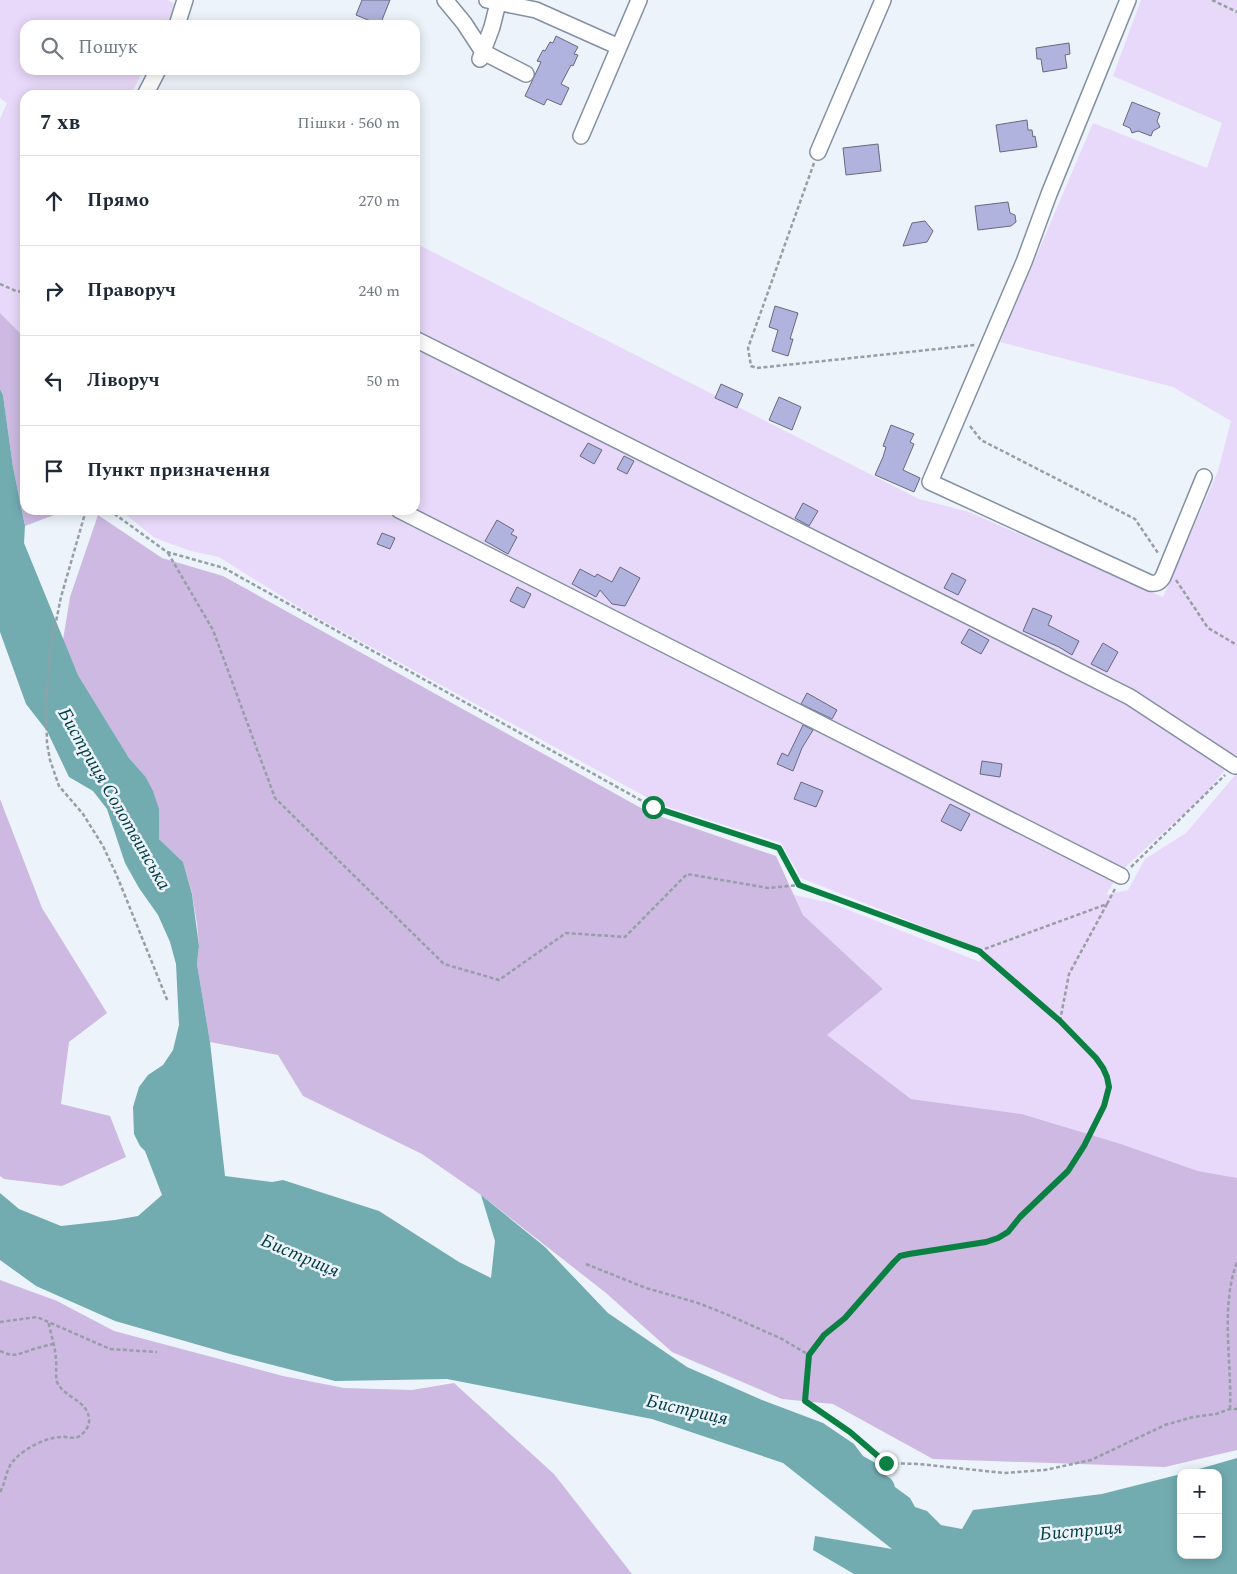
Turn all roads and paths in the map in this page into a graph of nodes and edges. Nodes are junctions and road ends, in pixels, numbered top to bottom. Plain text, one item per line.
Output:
1 (185, 0) edge
2 (445, 0) edge
3 (639, 0) edge
4 (883, 0) edge
5 (1128, 0) edge
6 (1212, 0) edge
7 (492, 2) edge
8 (1237, 12) edge
9 (179, 20) edge
10 (619, 47) junction
11 (481, 57) junction
12 (526, 74) dead end
13 (155, 75) edge
14 (148, 90) edge
15 (581, 136) dead end
16 (818, 152) joint
17 (0, 284) edge
18 (20, 291) edge
19 (420, 342) edge
20 (989, 344) junction
21 (959, 413) junction
22 (1204, 477) dead end
23 (85, 515) edge
24 (116, 515) edge
25 (409, 515) edge
26 (167, 552) junction
27 (1167, 567) junction
28 (1237, 645) edge
29 (1234, 766) joint
30 (1122, 876) junction
31 (799, 885) junction
32 (1107, 904) junction
33 (979, 951) junction
34 (168, 1002) dead end
35 (1060, 1021) junction
36 (1237, 1262) edge
37 (586, 1264) dead end
38 (0, 1322) edge
39 (48, 1322) junction
40 (53, 1344) junction
41 (0, 1351) edge
42 (157, 1352) dead end
43 (809, 1355) junction
44 (1230, 1409) junction
45 (1237, 1409) edge
46 (0, 1492) edge

1 - 9 street
2 - 11 street
3 - 10 street
4 - 16 street
5 - 20 street
6 - 8 path
7 - 10 street
7 - 11 street
10 - 15 street
11 - 12 street
13 - 14 street
16 - 20 path
17 - 18 path
19 - 29 street
20 - 21 street
21 - 27 path
21 - 27 street
22 - 27 street
23 - 34 path
24 - 26 path
25 - 30 street
26 - 31 path
26 - 31 path
27 - 28 path
29 - 30 path
30 - 32 path
31 - 33 path
32 - 33 path
32 - 35 path
33 - 35 path
35 - 43 path
36 - 44 path
37 - 43 path
38 - 39 path
39 - 40 path
39 - 42 path
40 - 41 path
40 - 46 path
43 - 44 path
44 - 45 path

